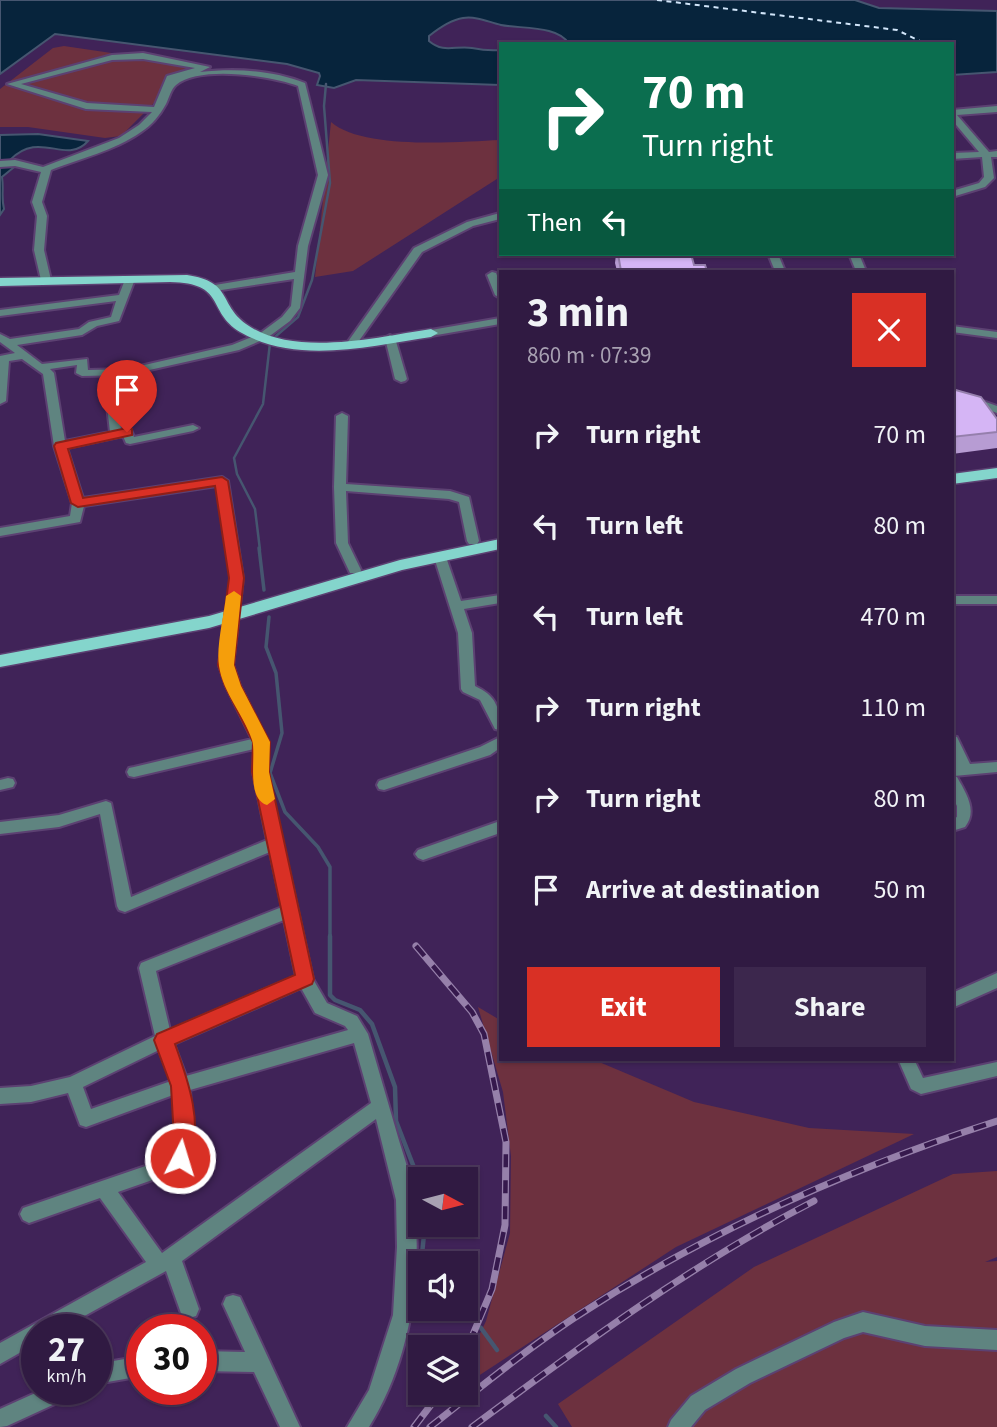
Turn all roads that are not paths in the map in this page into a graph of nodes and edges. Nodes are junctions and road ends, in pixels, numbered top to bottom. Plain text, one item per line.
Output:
1 (172, 80) junction
2 (997, 109) edge
3 (157, 110) junction
4 (954, 114) edge
5 (954, 116) edge
6 (992, 154) edge
7 (954, 156) edge
8 (0, 164) edge
9 (46, 170) junction
10 (993, 182) edge
11 (954, 193) edge
12 (499, 216) edge
13 (299, 275) junction
14 (492, 275) dead end
15 (130, 279) junction
16 (47, 280) junction
17 (0, 282) edge
18 (215, 288) junction
19 (499, 292) edge
20 (124, 297) junction
21 (0, 313) edge
22 (499, 321) edge
23 (954, 329) edge
24 (431, 333) joint
25 (997, 335) edge
26 (262, 337) junction
27 (390, 338) junction
28 (4, 340) edge
29 (352, 343) junction
30 (25, 355) junction
31 (41, 368) junction
32 (401, 379) dead end
33 (954, 388) edge
34 (954, 394) edge
35 (112, 397) dead end
36 (0, 401) edge
37 (997, 403) edge
38 (997, 410) edge
39 (342, 416) dead end
40 (193, 428) dead end
41 (116, 435) junction
42 (60, 446) junction
43 (997, 464) edge
44 (954, 470) edge
45 (997, 473) edge
46 (954, 479) edge
47 (340, 487) junction
48 (78, 503) junction
49 (0, 531) edge
50 (499, 536) edge
51 (474, 541) junction
52 (499, 544) edge
53 (438, 553) junction
54 (355, 570) junction
55 (332, 585) junction
56 (499, 600) edge
57 (954, 600) edge
58 (997, 600) edge
59 (458, 606) junction
60 (230, 615) junction
61 (0, 653) edge
62 (0, 661) edge
63 (499, 723) edge
64 (261, 742) junction
65 (499, 743) edge
66 (954, 751) edge
67 (997, 768) edge
68 (958, 771) edge
69 (134, 772) dead end
70 (954, 784) edge
71 (384, 785) dead end
72 (954, 825) edge
73 (499, 827) edge
74 (0, 828) edge
75 (277, 842) junction
76 (423, 854) dead end
77 (289, 911) junction
78 (305, 979) junction
79 (997, 980) edge
80 (954, 1000) edge
81 (360, 1034) junction
82 (164, 1040) junction
83 (907, 1061) edge
84 (997, 1069) edge
85 (73, 1084) junction
86 (181, 1086) junction
87 (0, 1096) edge
88 (380, 1105) junction
89 (104, 1188) junction
90 (29, 1214) dead end
91 (165, 1261) junction
92 (233, 1304) dead end
93 (189, 1309) dead end
94 (69, 1314) edge
95 (997, 1340) edge
96 (21, 1341) edge
97 (0, 1354) edge
98 (217, 1361) edge
99 (260, 1362) junction
100 (30, 1405) edge
101 (0, 1419) edge
102 (290, 1427) edge
103 (357, 1427) edge
104 (678, 1427) edge

1 - 3 street
1 - 3 street
1 - 13 street
2 - 4 street
3 - 9 street
5 - 6 street
6 - 7 street
6 - 10 street
8 - 9 street
9 - 16 street
10 - 11 street
12 - 29 street
13 - 18 street
13 - 26 street
14 - 19 street
15 - 16 main road
15 - 18 main road
15 - 20 street
16 - 17 main road
18 - 26 main road
20 - 21 street
20 - 28 street
22 - 24 street
23 - 25 street
24 - 27 main road
26 - 29 main road
26 - 31 street
27 - 29 main road
27 - 32 street
28 - 30 street
30 - 31 street
30 - 36 street
31 - 42 street
33 - 37 street
34 - 38 street
35 - 41 street
39 - 47 street
40 - 41 street
41 - 42 street
42 - 48 street
43 - 44 main road
45 - 46 main road
47 - 51 street
47 - 54 street
48 - 49 street
48 - 60 street
50 - 51 main road
51 - 53 main road
52 - 53 main road
53 - 54 main road
53 - 55 main road
53 - 59 street
54 - 55 main road
55 - 60 main road
56 - 59 street
57 - 58 street
59 - 63 street
60 - 61 main road
60 - 62 main road
60 - 64 street
64 - 69 street
64 - 75 street
65 - 71 street
66 - 68 street
67 - 68 street
70 - 72 street
73 - 76 street
74 - 75 street
75 - 77 street
77 - 78 street
77 - 82 street
78 - 81 street
78 - 82 street
79 - 80 street
81 - 86 street
81 - 88 street
82 - 85 street
82 - 86 street
83 - 84 street
85 - 86 street
85 - 87 street
86 - 89 street
88 - 91 street
88 - 103 street
89 - 90 street
89 - 91 street
91 - 93 street
91 - 94 street
92 - 99 street
95 - 104 street
96 - 97 street
98 - 99 street
99 - 102 street
100 - 101 street

